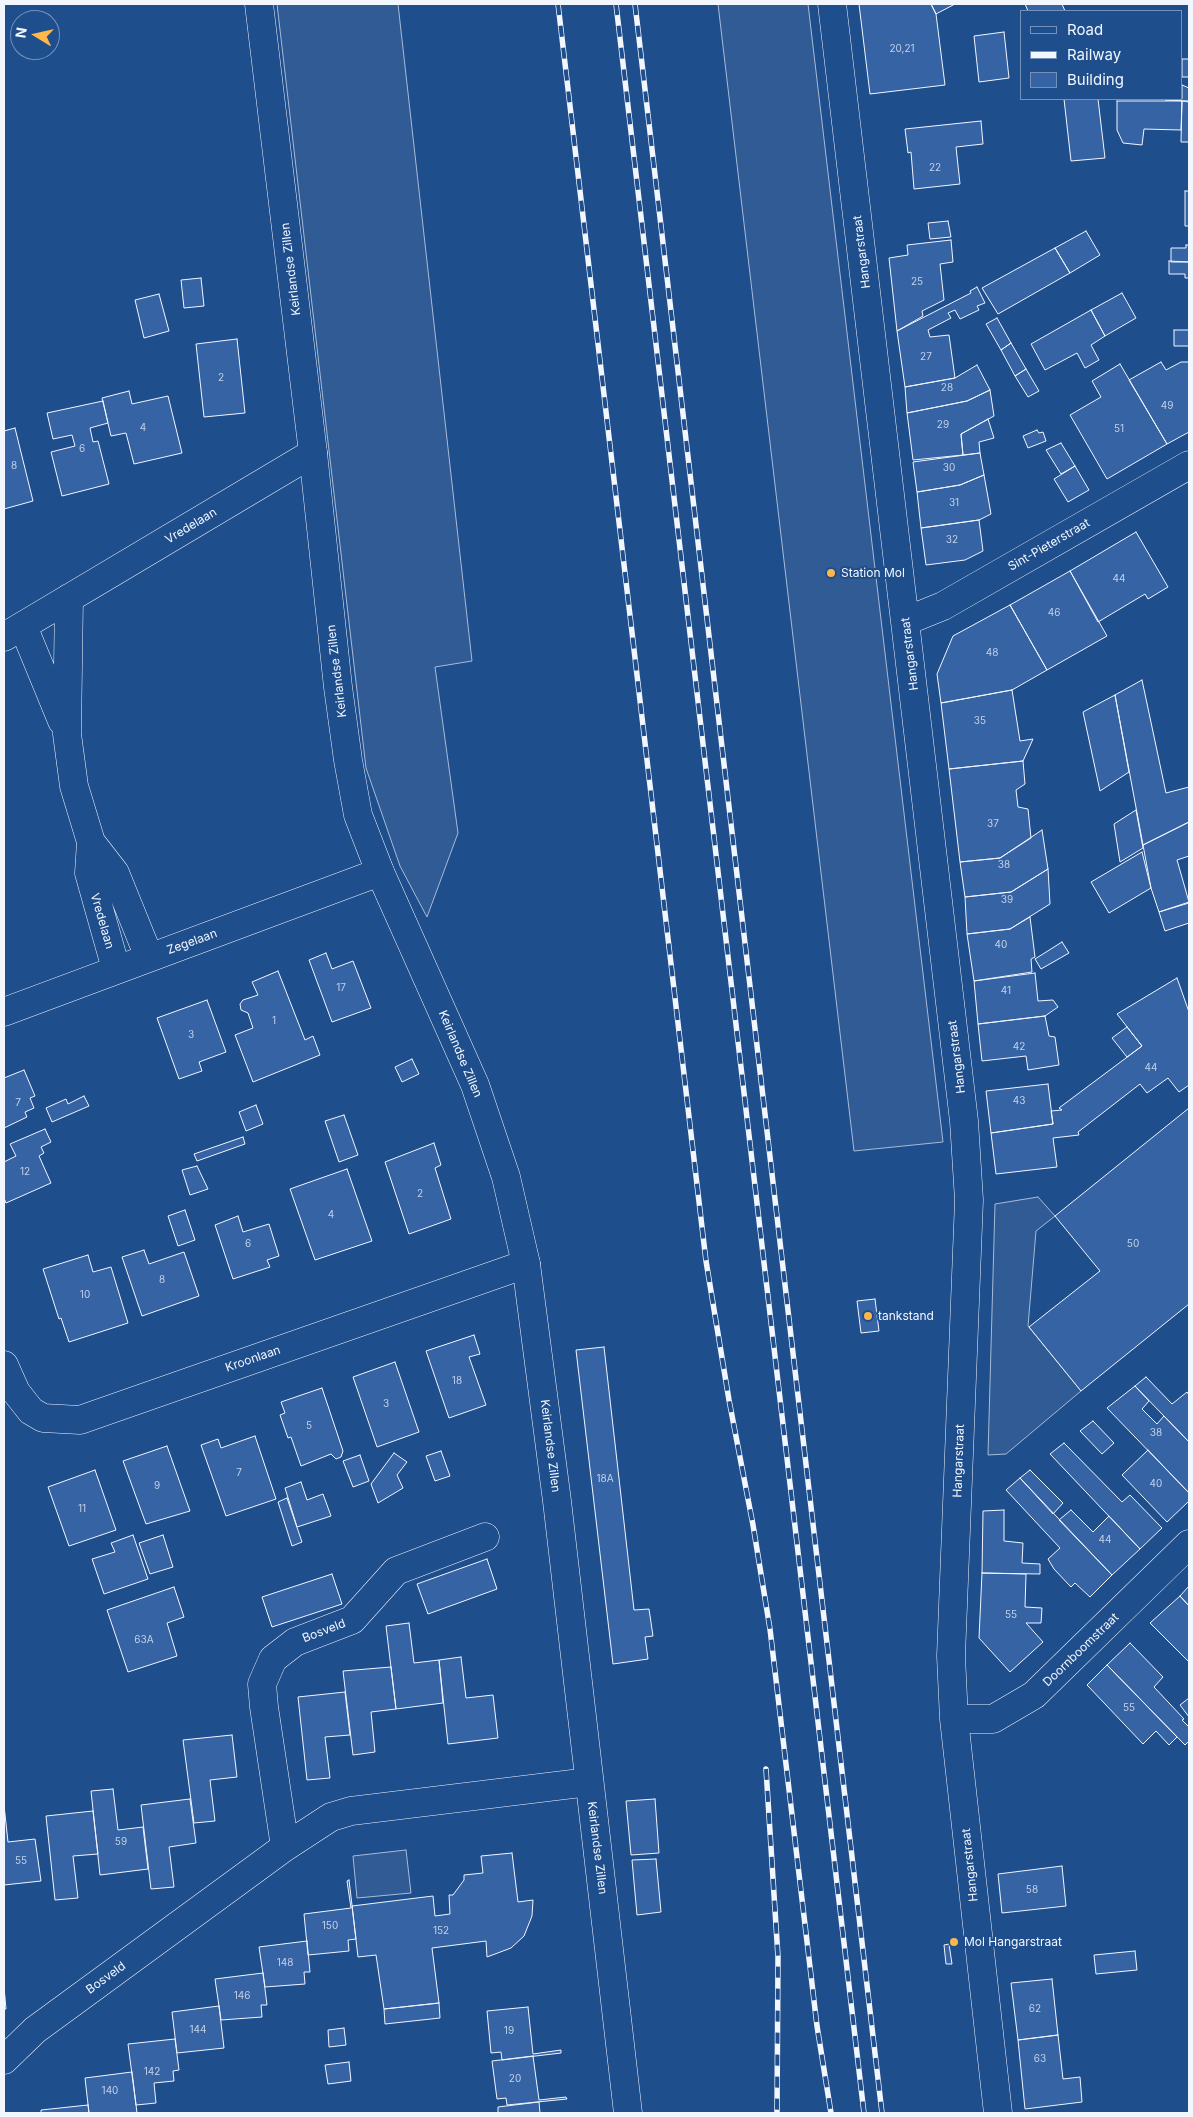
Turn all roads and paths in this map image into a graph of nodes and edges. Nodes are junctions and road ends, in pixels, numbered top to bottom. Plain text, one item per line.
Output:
1 (259, 4) edge
2 (832, 4) edge
3 (313, 453) junction
4 (1189, 465) edge
5 (69, 598) junction
6 (906, 621) junction
7 (13, 632) edge
8 (67, 734) junction
9 (91, 842) junction
10 (380, 872) junction
11 (149, 957) junction
12 (116, 969) junction
13 (4, 1012) edge
14 (526, 1264) junction
15 (4, 1365) edge
16 (485, 1537) dead end
17 (1189, 1544) edge
18 (954, 1719) junction
19 (589, 1782) junction
20 (285, 1848) junction
21 (4, 2060) edge
22 (628, 2113) edge
23 (998, 2113) edge

1 - 3 street, Keirlandse Zillen
2 - 6 street, Hangarstraat
3 - 5 street, Vredelaan
3 - 10 street, Keirlandse Zillen
4 - 6 street, Sint-Pieterstraat
5 - 7 street, Vredelaan
5 - 8 street, Vredelaan
6 - 18 street, Hangarstraat
7 - 8 street, Vredelaan
8 - 9 street, Vredelaan
9 - 11 street, Vredelaan
9 - 12 street, Vredelaan
10 - 11 street, Zegelaan
10 - 14 street, Keirlandse Zillen
11 - 12 street, Zegelaan
12 - 13 street, Zegelaan
14 - 15 street, Kroonlaan
14 - 19 street, Keirlandse Zillen
16 - 20 street, Bosveld
17 - 18 street, Doornboomstraat
18 - 23 street, Hangarstraat
19 - 20 street, Bosveld
19 - 22 street, Keirlandse Zillen
20 - 21 street, Bosveld

